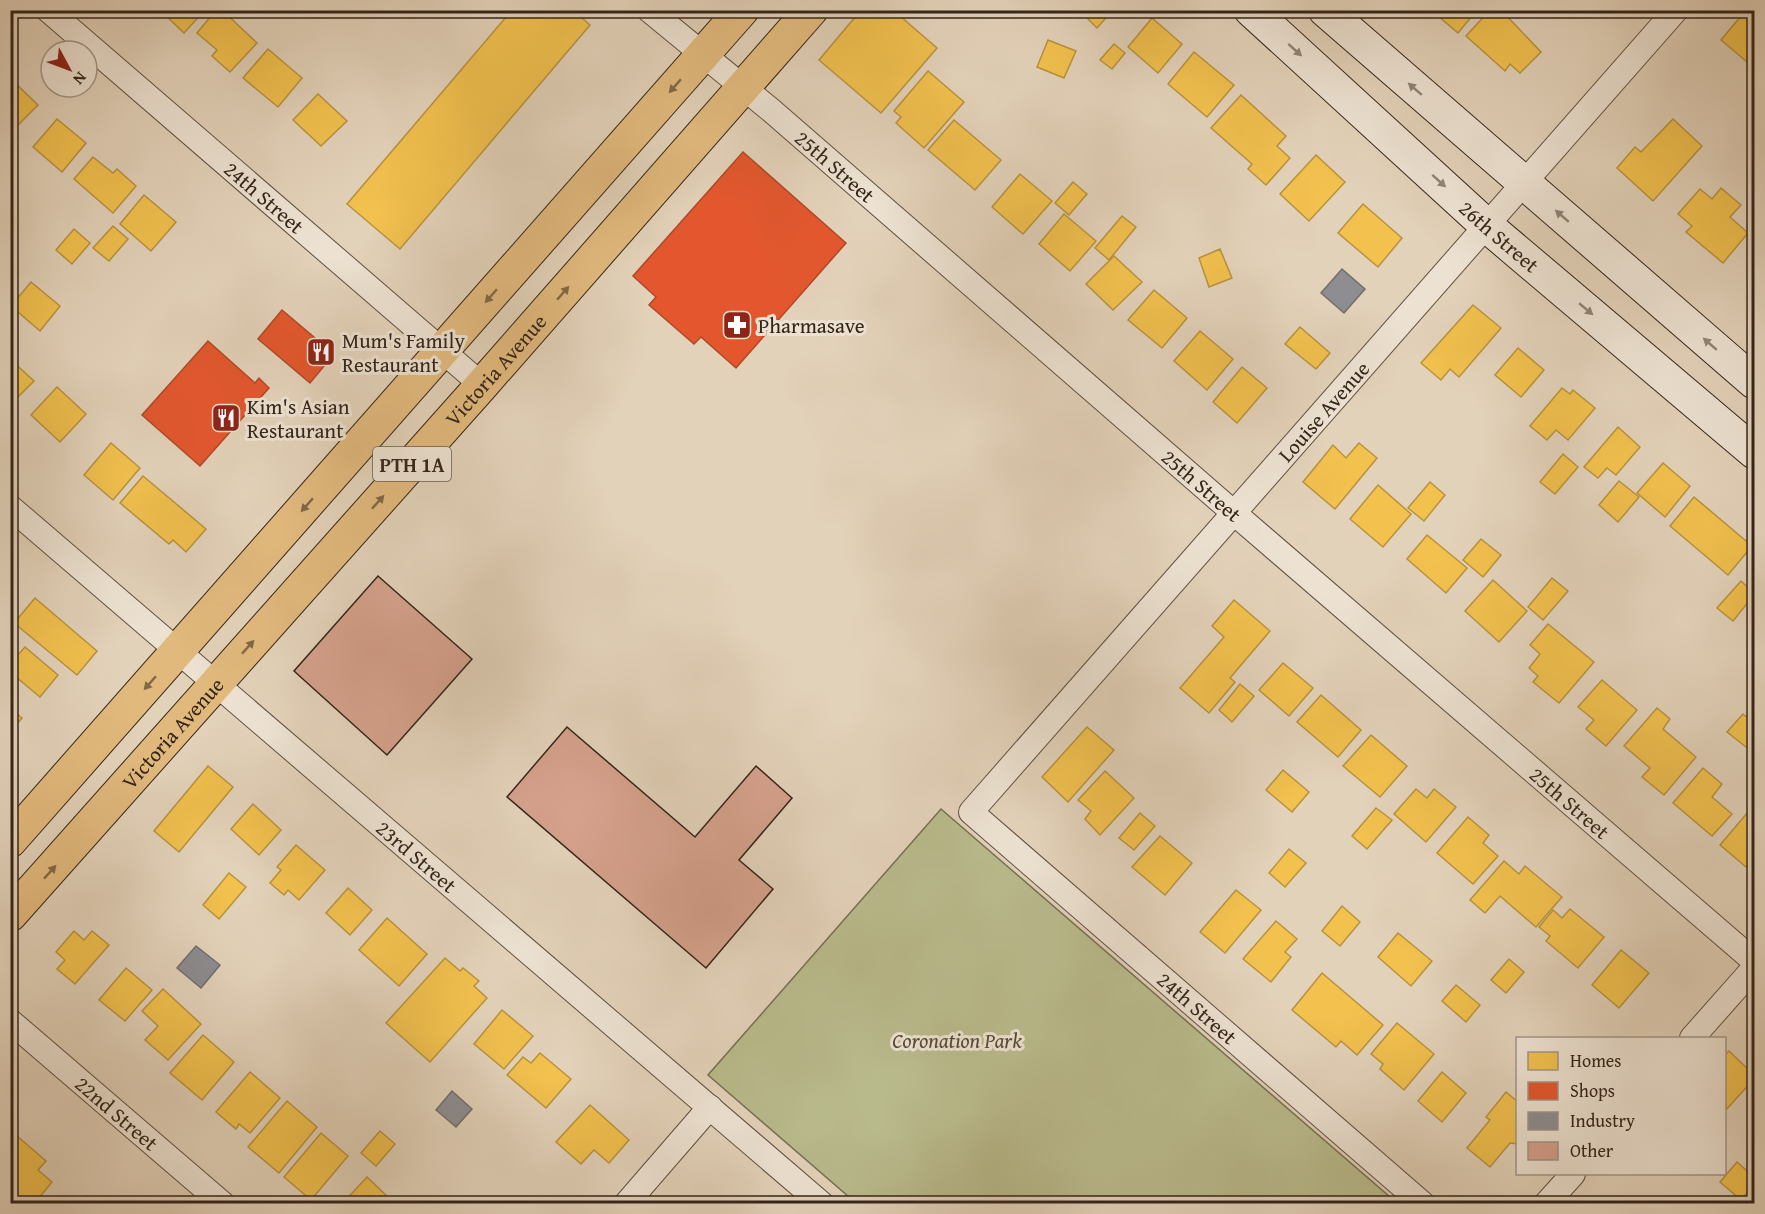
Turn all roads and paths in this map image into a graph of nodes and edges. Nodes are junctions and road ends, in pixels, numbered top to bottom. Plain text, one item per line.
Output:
1 (48, 10) edge
2 (649, 10) edge
3 (742, 10) edge
4 (811, 10) edge
5 (1251, 10) edge
6 (1325, 10) edge
7 (1676, 10) edge
8 (702, 55) junction
9 (742, 87) junction
10 (1524, 184) junction
11 (1487, 225) junction
12 (443, 352) junction
13 (1755, 382) edge
14 (482, 385) junction
15 (1755, 452) edge
16 (10, 507) edge
17 (1234, 513) junction
18 (178, 651) junction
19 (216, 683) junction
20 (971, 812) joint
21 (10, 841) edge
22 (10, 915) edge
23 (1755, 961) edge
24 (1755, 968) edge
25 (10, 1021) edge
26 (1693, 1037) edge
27 (710, 1107) junction
28 (1571, 1175) edge
29 (223, 1203) edge
30 (626, 1203) edge
31 (822, 1203) edge
32 (1423, 1203) edge
33 (1546, 1203) edge

1 - 12 street, 24th Street
2 - 8 street, 25th Street
3 - 8 main road, PTH 1A
4 - 9 main road, Victoria Avenue / PTH 1A
5 -> 11 street, 26th Street
10 -> 6 street
7 - 10 street, Louise Avenue
8 - 9 street, 25th Street
8 -> 12 main road, PTH 1A
14 -> 9 main road, Victoria Avenue / PTH 1A
9 - 17 street, 25th Street
10 - 11 street, Louise Avenue
13 -> 10 street
11 -> 15 street, 26th Street
11 - 17 street, Louise Avenue
12 - 14 street, 24th Street
12 -> 18 main road, PTH 1A
19 -> 14 main road, Victoria Avenue / PTH 1A
16 - 18 street, 23rd Street
17 - 20 street, Louise Avenue
17 - 23 street, 25th Street
18 - 19 street, 23rd Street
18 -> 21 main road, PTH 1A
22 -> 19 main road, Victoria Avenue / PTH 1A
19 - 27 street, 23rd Street
20 - 32 street, 24th Street
24 - 26 street
25 - 29 street, 22nd Street
27 - 30 street
27 - 31 street, 23rd Street
28 - 33 street

